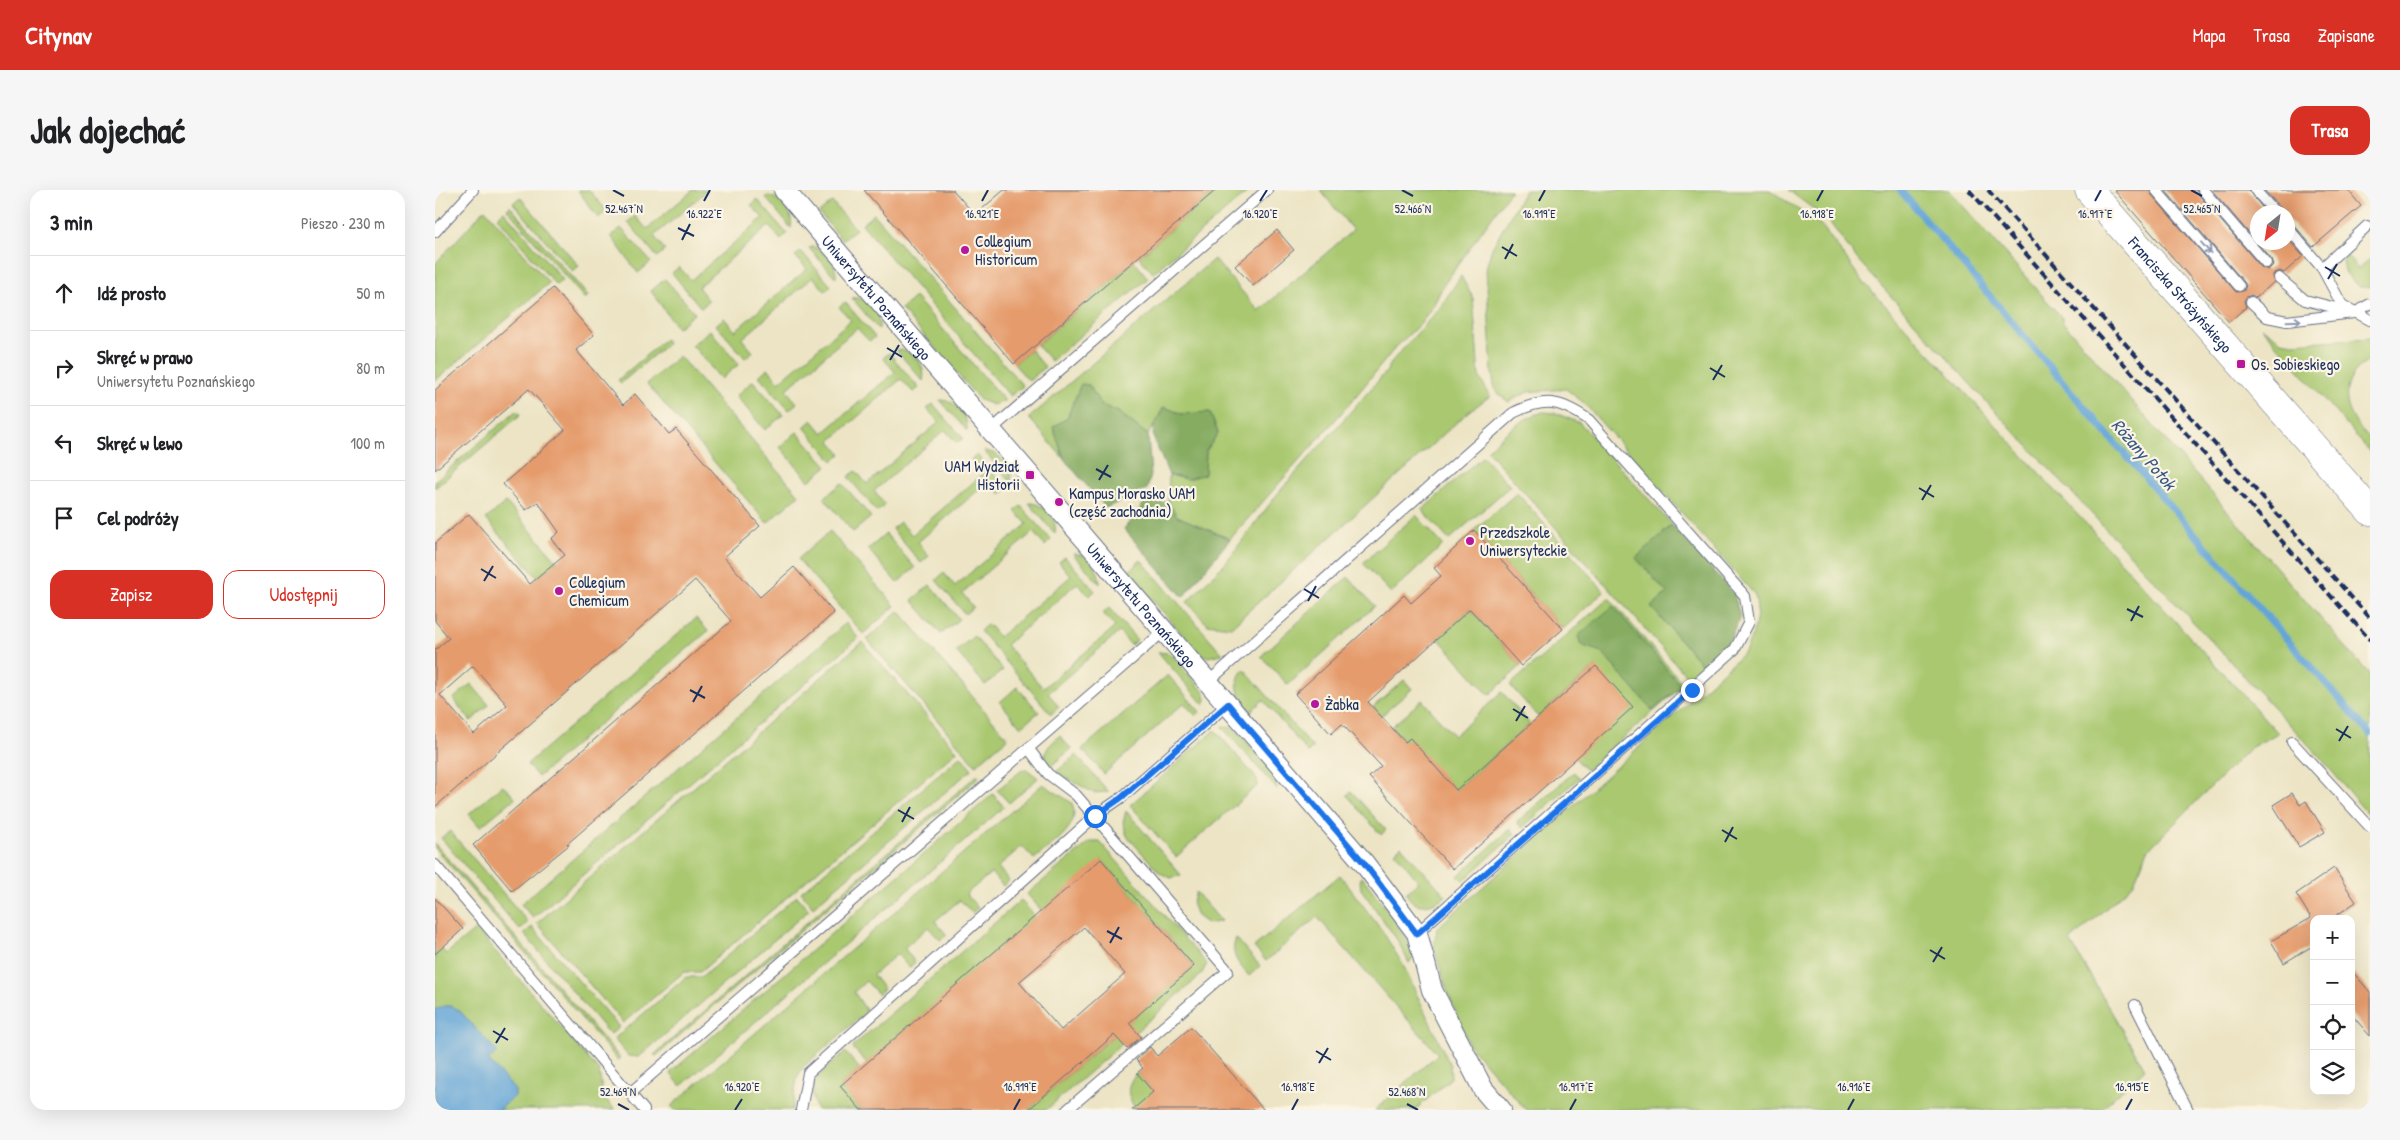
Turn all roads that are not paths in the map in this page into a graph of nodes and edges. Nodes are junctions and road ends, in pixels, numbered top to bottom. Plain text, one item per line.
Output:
1 (473, 190) edge
2 (784, 190) edge
3 (1267, 190) edge
4 (2089, 190) edge
5 (2156, 190) edge
6 (2203, 190) edge
7 (2255, 190) edge
8 (2269, 205) edge
9 (2367, 226) dead end
10 (435, 232) edge
11 (2295, 236) edge
12 (2266, 263) dead end
13 (2322, 268) junction
14 (2279, 278) dead end
15 (2239, 286) dead end
16 (2251, 302) dead end
17 (2370, 304) edge
18 (2353, 313) junction
19 (2370, 320) edge
20 (991, 430) junction
21 (2366, 499) edge
22 (1164, 631) junction
23 (1208, 682) junction
24 (1228, 704) junction
25 (2292, 742) dead end
26 (1028, 748) junction
27 (1095, 816) junction
28 (2370, 827) edge
29 (435, 865) edge
30 (1417, 934) junction
31 (2135, 1005) dead end
32 (630, 1092) junction
33 (644, 1110) edge
34 (801, 1110) edge
35 (1067, 1110) edge
36 (1501, 1110) edge
37 (2188, 1110) edge

1 - 10 lane
2 - 20 street, Uniwersytetu Poznańskiego
3 - 20 lane
4 - 21 street, Franciszka Stróżyńskiego
5 -> 15 lane
6 - 12 lane
7 - 8 lane
9 - 13 lane
11 - 13 lane
13 - 18 lane
14 - 18 lane
16 -> 18 lane
17 - 18 lane
18 - 19 lane
20 - 22 street, Uniwersytetu Poznańskiego
22 - 23 street, Uniwersytetu Poznańskiego
22 - 26 lane
23 - 24 street, Uniwersytetu Poznańskiego
23 - 30 lane
24 - 27 lane
24 - 30 street, Uniwersytetu Poznańskiego
25 - 28 lane
26 - 27 lane
26 - 32 lane
27 - 34 lane
27 - 35 lane
29 - 32 lane
30 - 36 street, Uniwersytetu Poznańskiego
31 - 37 lane
32 - 33 lane

